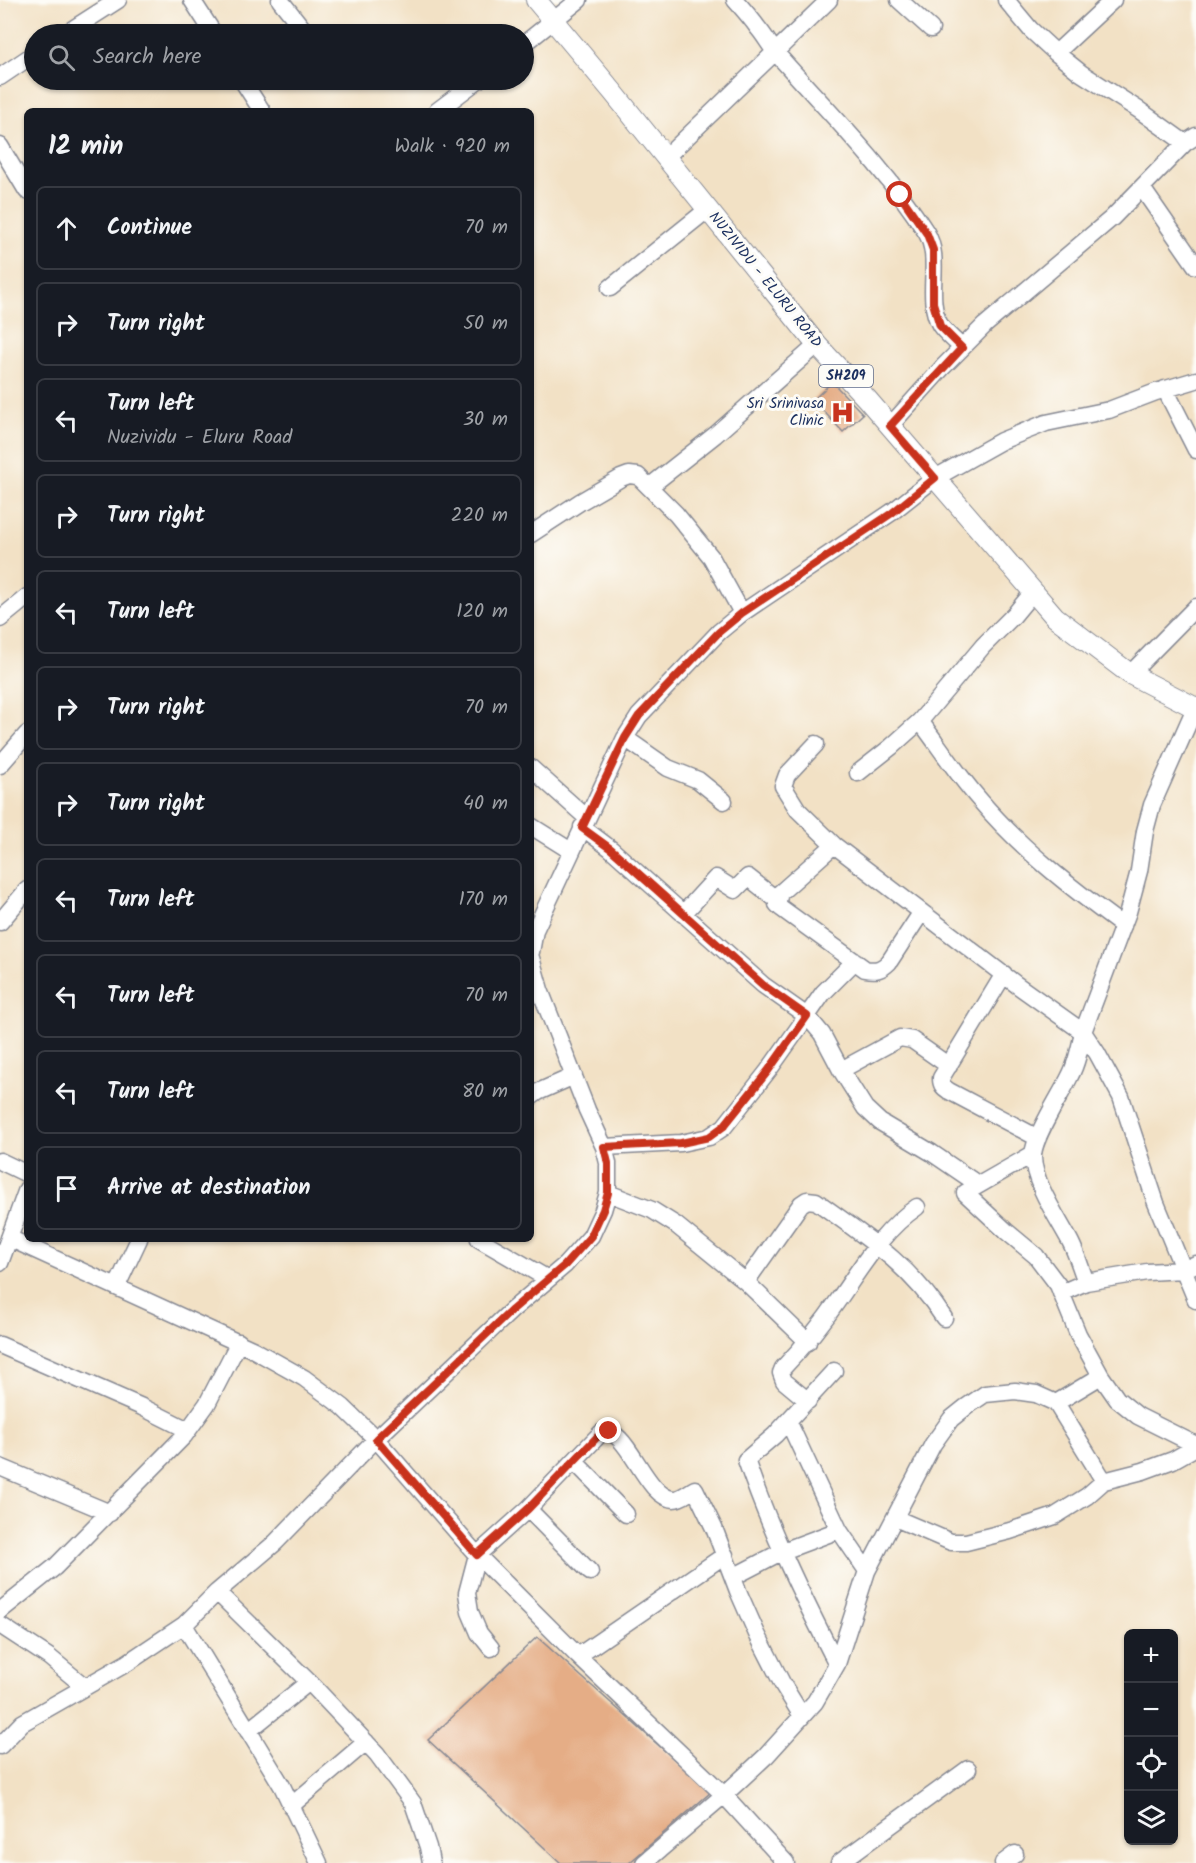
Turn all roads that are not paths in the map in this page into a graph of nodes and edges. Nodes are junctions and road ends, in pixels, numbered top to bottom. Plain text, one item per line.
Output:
1 (118, 0) edge
2 (192, 0) edge
3 (280, 0) edge
4 (536, 0) edge
5 (579, 0) edge
6 (735, 0) edge
7 (829, 0) edge
8 (899, 0) edge
9 (1006, 0) edge
10 (1113, 0) edge
11 (553, 21) junction
12 (81, 24) edge
13 (208, 24) edge
14 (299, 24) edge
15 (931, 29) dead end
16 (534, 36) edge
17 (775, 52) junction
18 (1056, 53) junction
19 (24, 61) edge
20 (0, 77) edge
21 (248, 90) edge
22 (465, 90) edge
23 (260, 108) edge
24 (441, 108) edge
25 (0, 146) edge
26 (1182, 148) edge
27 (664, 158) junction
28 (24, 186) edge
29 (1142, 188) junction
30 (707, 210) junction
31 (1196, 266) edge
32 (610, 288) dead end
33 (817, 345) junction
34 (962, 348) junction
35 (1196, 380) edge
36 (1165, 389) junction
37 (890, 426) junction
38 (1196, 450) edge
39 (935, 478) junction
40 (649, 487) junction
41 (534, 532) edge
42 (1033, 592) junction
43 (24, 601) edge
44 (1196, 607) edge
45 (742, 613) junction
46 (0, 619) edge
47 (1130, 674) junction
48 (1195, 708) edge
49 (920, 721) junction
50 (24, 737) edge
51 (625, 738) junction
52 (816, 744) dead end
53 (0, 765) edge
54 (534, 771) edge
55 (858, 773) dead end
56 (724, 801) dead end
57 (585, 823) junction
58 (534, 828) edge
59 (834, 845) junction
60 (571, 852) junction
61 (24, 894) edge
62 (777, 900) junction
63 (921, 913) junction
64 (683, 914) junction
65 (0, 922) edge
66 (1123, 926) junction
67 (534, 936) edge
68 (855, 961) junction
69 (534, 969) edge
70 (1004, 974) junction
71 (807, 1016) junction
72 (1083, 1032) junction
73 (950, 1066) junction
74 (841, 1070) junction
75 (574, 1076) junction
76 (534, 1095) edge
77 (1036, 1146) junction
78 (604, 1147) junction
79 (0, 1161) edge
80 (24, 1173) edge
81 (979, 1185) junction
82 (608, 1193) junction
83 (24, 1196) edge
84 (917, 1207) dead end
85 (9, 1238) junction
86 (138, 1242) edge
87 (484, 1242) edge
88 (877, 1244) junction
89 (0, 1263) edge
90 (1190, 1267) edge
91 (548, 1279) junction
92 (746, 1282) junction
93 (1086, 1282) junction
94 (117, 1286) junction
95 (1061, 1293) junction
96 (1196, 1300) edge
97 (944, 1318) dead end
98 (239, 1342) junction
99 (808, 1342) junction
100 (0, 1345) edge
101 (834, 1371) dead end
102 (1101, 1376) junction
103 (807, 1401) junction
104 (1056, 1403) junction
105 (788, 1421) junction
106 (188, 1430) junction
107 (376, 1439) junction
108 (1196, 1446) edge
109 (574, 1461) junction
110 (0, 1467) edge
111 (1104, 1481) junction
112 (528, 1509) junction
113 (110, 1513) junction
114 (626, 1514) dead end
115 (895, 1518) junction
116 (839, 1530) junction
117 (783, 1551) junction
118 (477, 1555) junction
119 (726, 1555) junction
120 (590, 1572) dead end
121 (867, 1572) junction
122 (733, 1577) junction
123 (218, 1592) junction
124 (0, 1611) edge
125 (0, 1625) edge
126 (184, 1625) junction
127 (491, 1648) dead end
128 (579, 1656) junction
129 (837, 1664) junction
130 (309, 1683) junction
131 (85, 1687) junction
132 (802, 1716) junction
133 (248, 1731) junction
134 (366, 1742) junction
135 (0, 1746) edge
136 (968, 1769) dead end
137 (724, 1795) junction
138 (292, 1805) junction
139 (319, 1863) edge
140 (431, 1863) edge
141 (644, 1863) edge
142 (786, 1863) edge
143 (839, 1863) edge

1 - 12 street
2 - 13 street
3 - 14 street
4 - 11 main road, NUZIVIDU - ELURU ROAD / SH209
5 - 11 street
6 - 17 street
7 - 17 street
8 - 15 street
9 - 18 street
10 - 18 street
11 - 16 street
11 - 27 main road, NUZIVIDU - ELURU ROAD / SH209
17 - 27 street
17 - 34 street
18 - 26 street
19 - 20 street
21 - 23 street
22 - 24 street
25 - 28 street
26 - 29 street
27 - 30 main road, NUZIVIDU - ELURU ROAD / SH209
29 - 31 street
29 - 34 street
30 - 32 street
30 - 33 main road, NUZIVIDU - ELURU ROAD / SH209
33 - 37 main road, NUZIVIDU - ELURU ROAD / SH209
33 - 40 street
34 - 37 street
35 - 36 street
36 - 38 street
36 - 39 street
37 - 39 main road, NUZIVIDU - ELURU ROAD / SH209
39 - 42 main road, NUZIVIDU - ELURU ROAD / SH209
39 - 45 street
40 - 41 street
40 - 45 street
42 - 47 main road, NUZIVIDU - ELURU ROAD / SH209
42 - 49 street
43 - 46 street
44 - 47 street
45 - 51 street
47 - 48 main road, NUZIVIDU - ELURU ROAD / SH209
48 - 66 street
49 - 55 street
49 - 66 street
50 - 53 street
51 - 56 street
51 - 57 street
52 - 59 street
54 - 57 street
57 - 60 street
57 - 64 street
58 - 60 street
59 - 62 street
59 - 63 street
60 - 67 street
61 - 65 street
62 - 64 street
62 - 68 street
63 - 68 street
63 - 70 street
64 - 71 street
66 - 72 street
68 - 71 street
69 - 75 street
70 - 72 street
70 - 73 street
71 - 74 street
71 - 78 street
72 - 77 street
72 - 90 street
73 - 74 street
73 - 77 street
74 - 81 street
75 - 76 street
75 - 78 street
77 - 81 street
77 - 93 street
78 - 82 street
79 - 80 street
81 - 95 street
82 - 91 street
82 - 92 street
83 - 85 street
84 - 88 street
85 - 89 street
85 - 94 street
86 - 94 street
87 - 91 street
88 - 92 street
88 - 97 street
88 - 99 street
90 - 93 street
90 - 96 street
91 - 107 street
92 - 99 street
93 - 95 street
94 - 98 street
95 - 102 street
98 - 106 street
98 - 107 street
99 - 103 street
100 - 106 street
101 - 103 street
102 - 104 street
102 - 108 street
103 - 105 street
104 - 111 street
104 - 115 street
105 - 116 street
105 - 117 street
106 - 113 street
107 - 118 street
107 - 123 street
108 - 111 street
109 - 112 street
109 - 114 street
109 - 119 street
110 - 113 street
111 - 115 street
112 - 118 street
112 - 120 street
113 - 124 street
115 - 121 street
116 - 117 street
116 - 121 street
117 - 122 street
117 - 129 street
118 - 127 street
118 - 128 street
119 - 122 street
119 - 128 street
121 - 129 street
122 - 132 street
123 - 126 street
123 - 130 street
125 - 131 street
126 - 131 street
126 - 133 street
128 - 137 street
129 - 132 street
130 - 133 street
130 - 134 street
131 - 135 street
132 - 137 street
133 - 138 street
134 - 138 street
134 - 140 street
136 - 143 street
137 - 141 street
137 - 142 street
138 - 139 street

